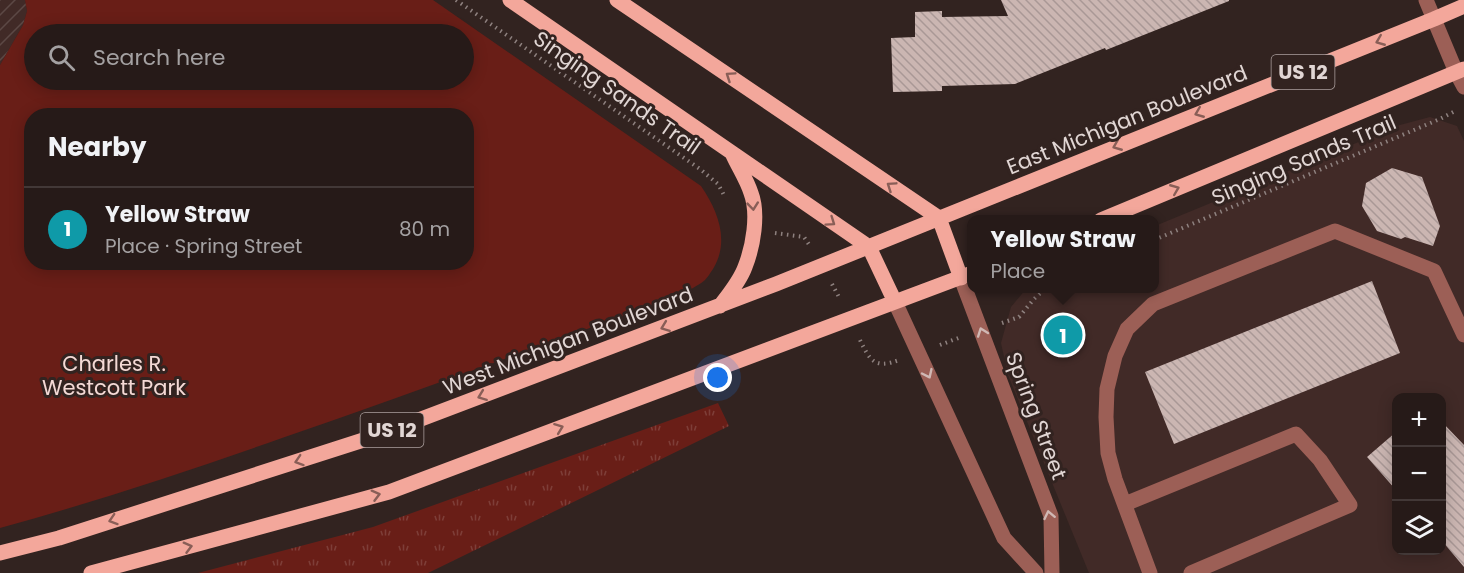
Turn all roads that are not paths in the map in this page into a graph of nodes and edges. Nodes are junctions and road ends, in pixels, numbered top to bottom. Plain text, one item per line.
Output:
1 (510, 0) edge
2 (617, 0) edge
3 (1426, 0) edge
4 (1464, 6) edge
5 (1434, 19) junction
6 (1460, 71) edge
7 (1464, 87) edge
8 (732, 153) junction
9 (1111, 215) edge
10 (939, 218) junction
11 (868, 248) junction
12 (966, 276) edge
13 (972, 293) edge
14 (895, 302) junction
15 (720, 306) junction
16 (1464, 335) edge
17 (1125, 504) junction
18 (0, 553) edge
19 (91, 573) edge
20 (1036, 573) edge
21 (1052, 573) edge
22 (1150, 573) edge
23 (1191, 573) edge

1 - 8 main road
10 -> 2 main road
3 - 5 street
4 - 5 main road, East Michigan Boulevard / US 12
5 - 6 street
5 -> 10 main road, East Michigan Boulevard / US 12
6 - 7 street
9 -> 6 main road
8 -> 11 main road
8 -> 15 main road
10 - 11 main road, West Michigan Boulevard / US 12
10 - 12 main road
11 - 14 main road
11 - 15 main road, West Michigan Boulevard / US 12
12 - 14 main road, US 12
21 -> 13 street, Spring Street
19 -> 14 main road, US 12
14 -> 20 street
15 -> 18 main road, West Michigan Boulevard / US 12
16 - 17 street
17 - 22 street
17 - 23 street

